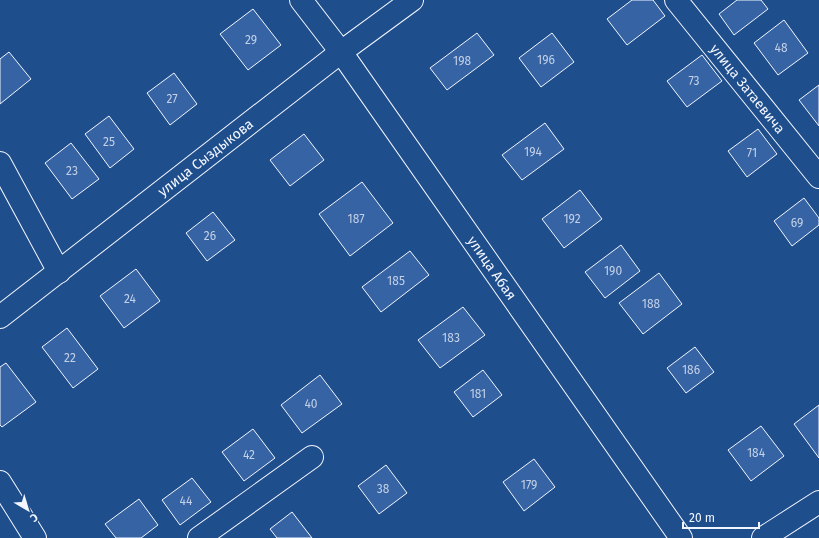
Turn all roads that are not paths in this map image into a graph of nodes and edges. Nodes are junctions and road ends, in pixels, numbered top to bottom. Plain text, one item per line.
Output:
1 (301, 0) edge
2 (412, 0) edge
3 (676, 0) edge
4 (341, 52) junction
5 (0, 163) edge
6 (819, 177) edge
7 (59, 272) junction
8 (0, 317) edge
9 (312, 457) dead end
10 (0, 482) edge
11 (819, 502) edge
12 (35, 538) edge
13 (199, 538) edge
14 (681, 538) edge
15 (763, 538) edge

1 - 4 street, улица Абая
2 - 4 street, улица Сыздыкова
3 - 6 street, улица Затаевича
4 - 7 street, улица Сыздыкова
4 - 14 street, улица Абая
5 - 7 street
7 - 8 street, улица Сыздыкова
9 - 13 street
10 - 12 street
11 - 15 street

